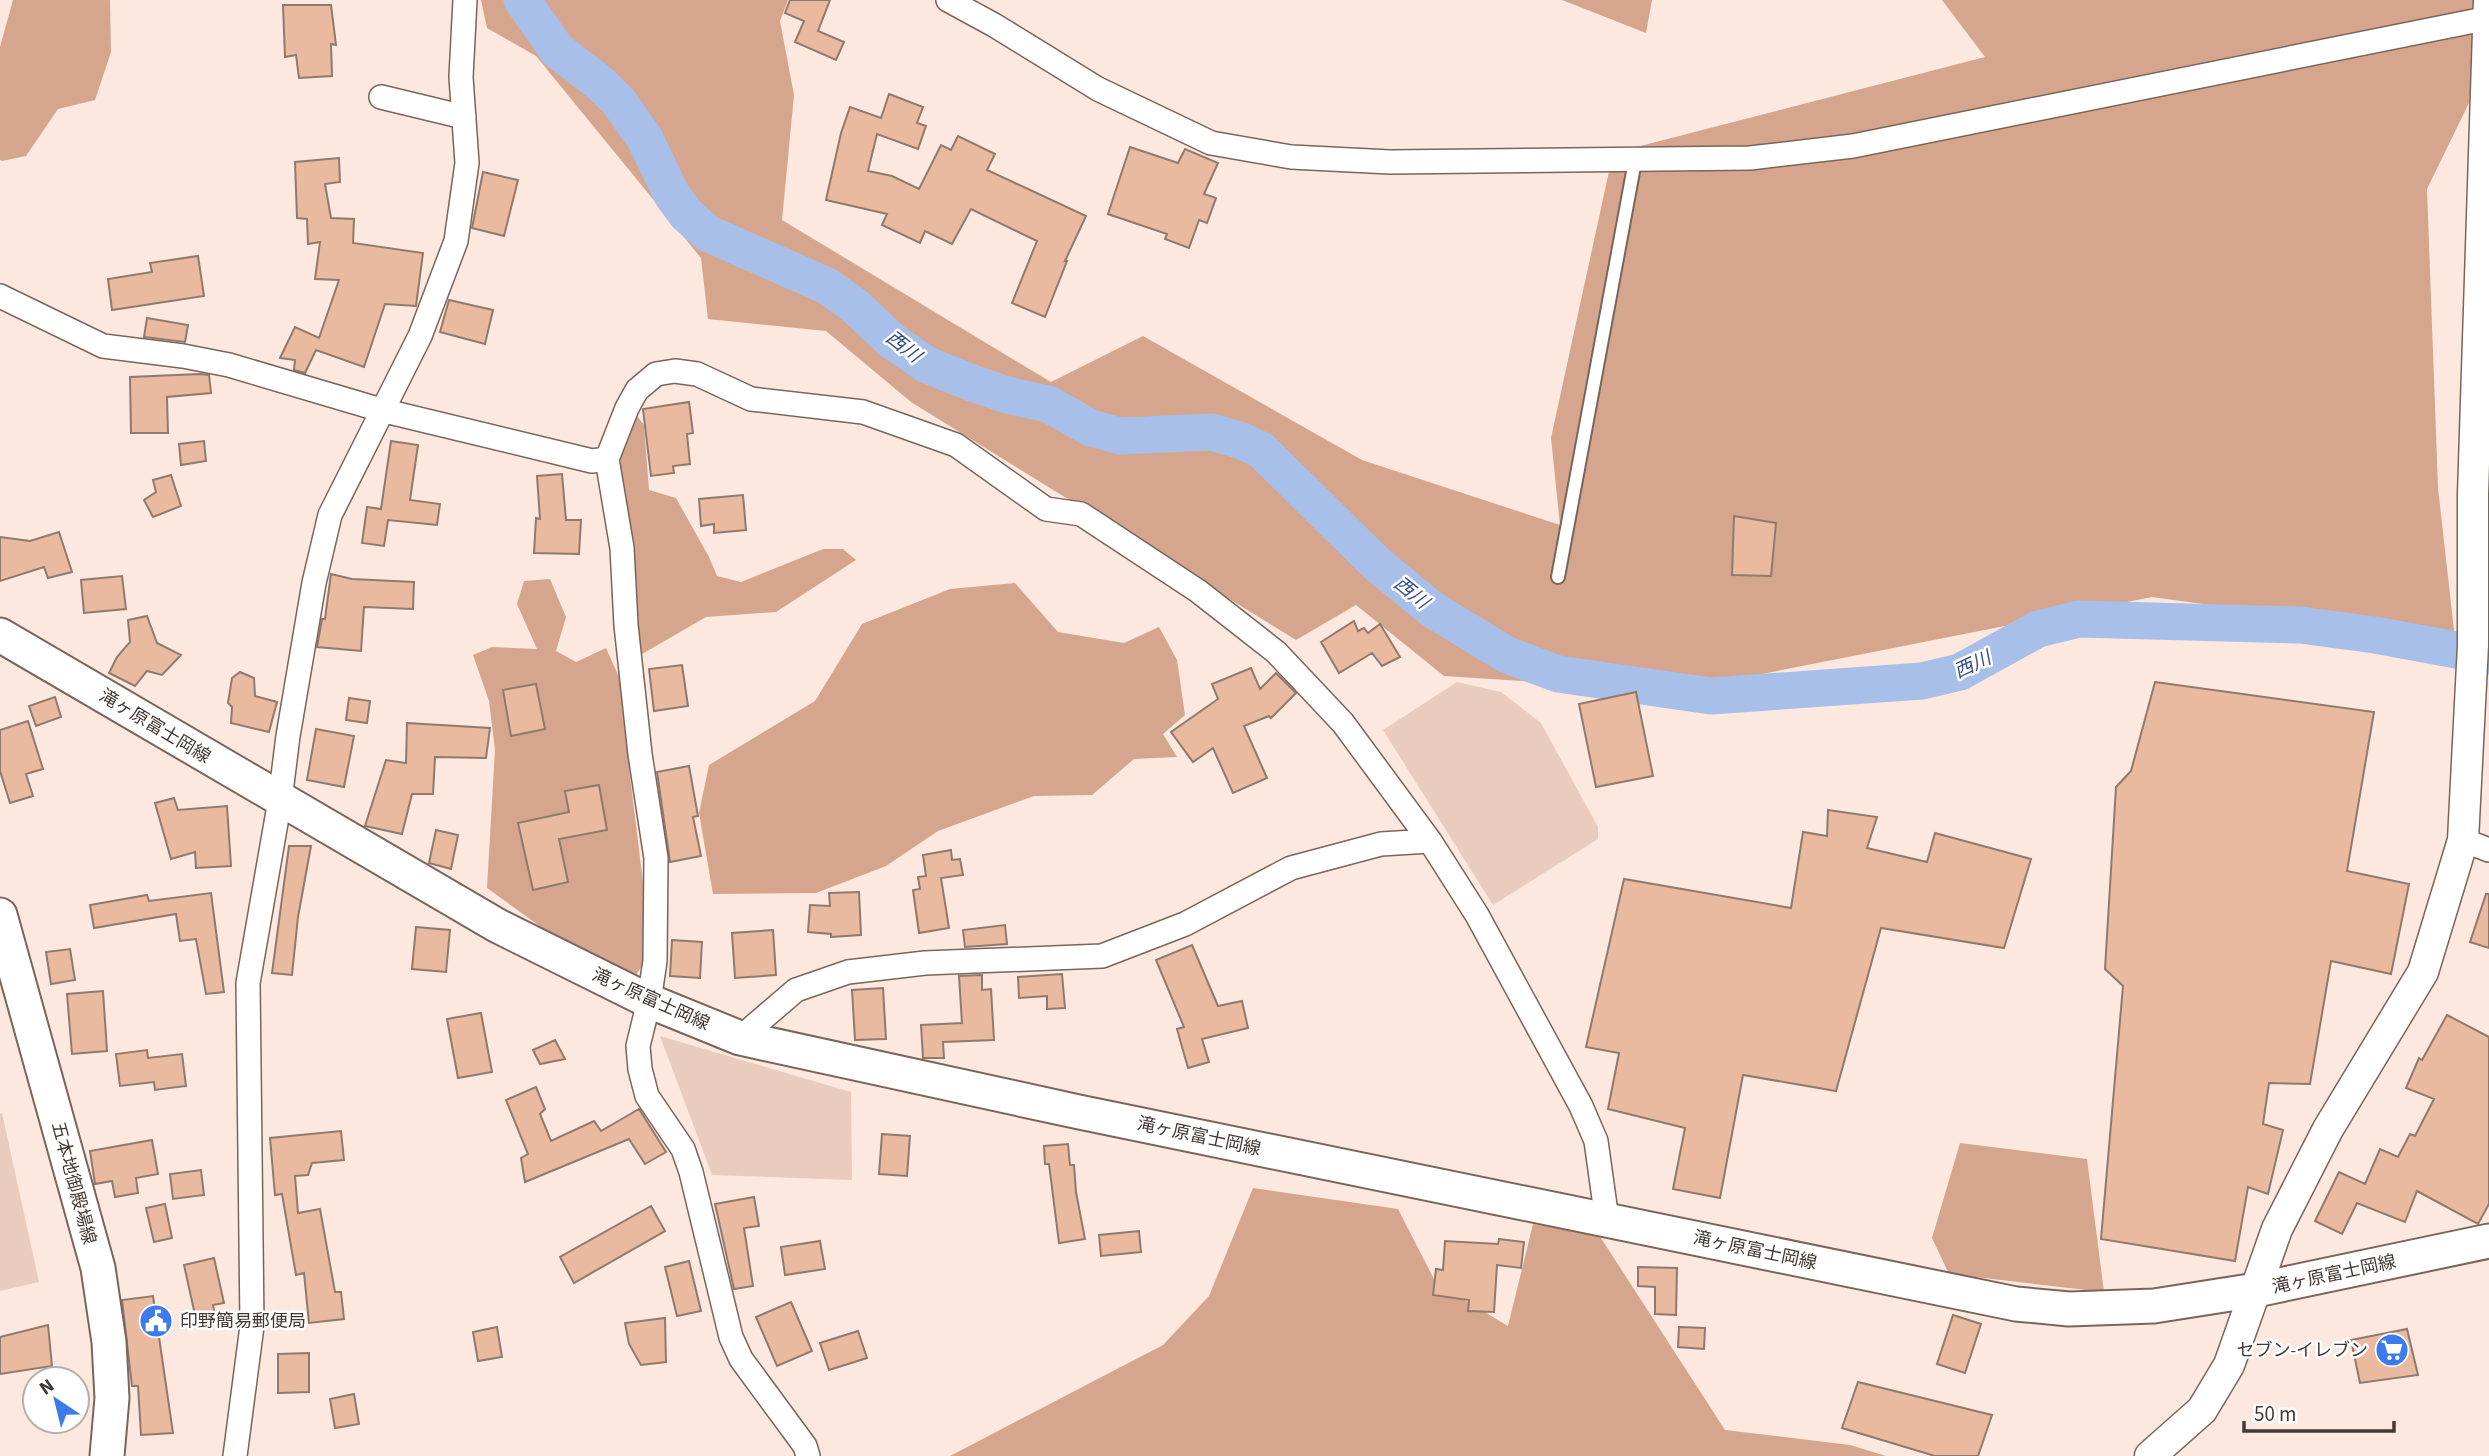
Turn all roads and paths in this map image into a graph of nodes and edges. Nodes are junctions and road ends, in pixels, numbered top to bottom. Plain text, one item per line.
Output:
1 (465, 0) edge
2 (948, 0) edge
3 (2488, 12) edge
4 (381, 97) dead end
5 (464, 117) junction
6 (1635, 161) junction
7 (0, 296) edge
8 (381, 410) junction
9 (607, 459) junction
10 (2481, 487) edge
11 (1558, 577) dead end
12 (0, 635) edge
13 (280, 800) junction
14 (1430, 841) junction
15 (2476, 845) edge
16 (1, 922) edge
17 (649, 1001) junction
18 (740, 1038) junction
19 (1607, 1220) junction
20 (2489, 1241) edge
21 (2256, 1290) junction
22 (2153, 1455) edge
23 (107, 1456) edge
24 (235, 1456) edge
25 (808, 1456) edge

1 - 5 street
2 - 6 street
3 - 6 street
3 - 10 street
4 - 5 street
5 - 8 street
6 - 11 lane
7 - 8 street
8 - 9 street
8 - 13 street
9 - 14 street
9 - 17 street
10 - 15 street
12 - 13 main road, 滝ヶ原富士岡線
13 - 17 main road, 滝ヶ原富士岡線
13 - 24 street
14 - 18 street
14 - 19 street
15 - 21 street
16 - 23 main road, 五本地御殿場線
17 - 18 main road, 滝ヶ原富士岡線
17 - 25 street
18 - 19 main road, 滝ヶ原富士岡線
19 - 21 main road, 滝ヶ原富士岡線
20 - 21 main road, 滝ヶ原富士岡線
21 - 22 street

